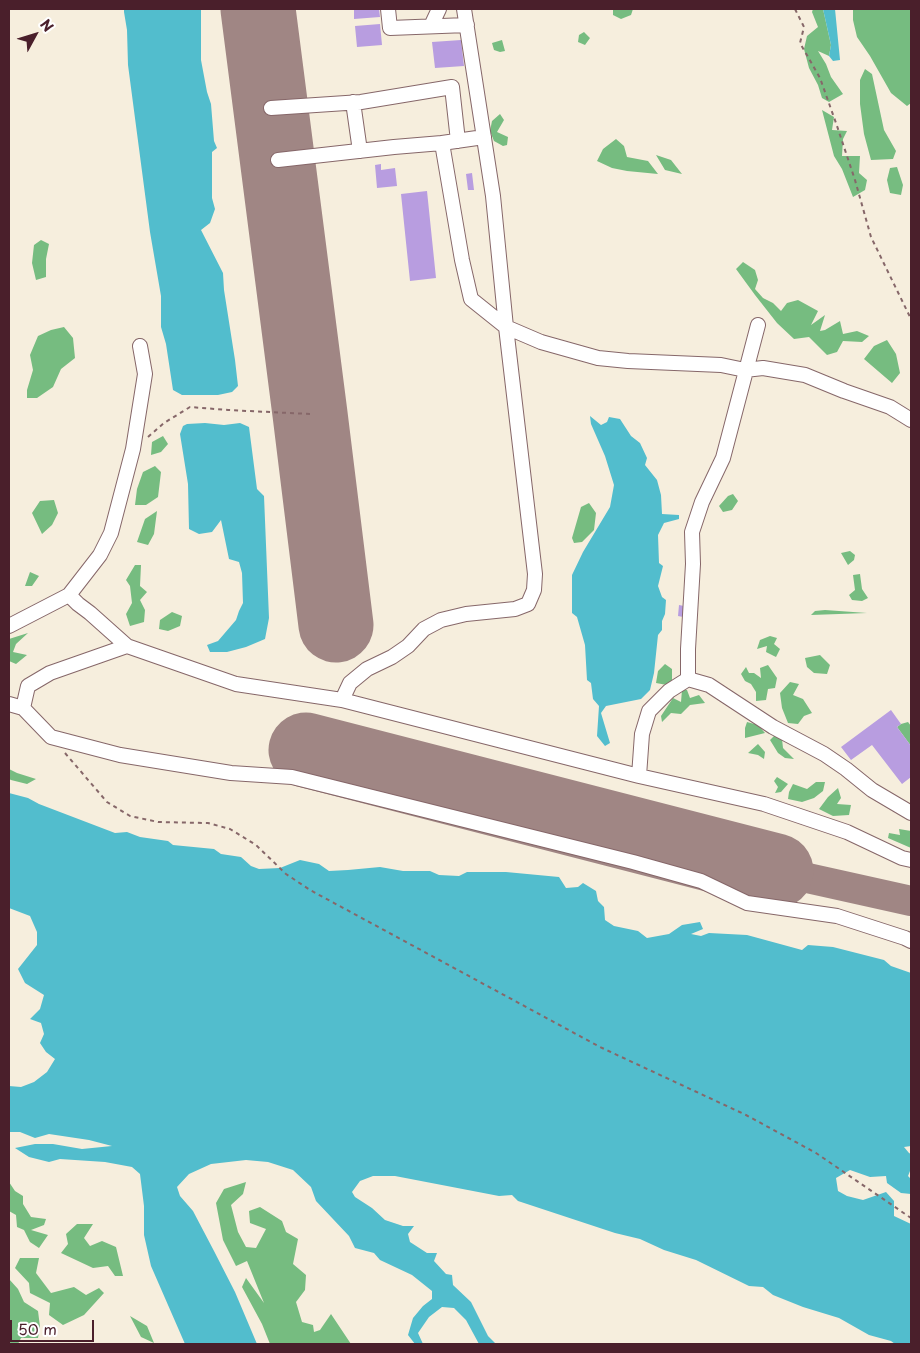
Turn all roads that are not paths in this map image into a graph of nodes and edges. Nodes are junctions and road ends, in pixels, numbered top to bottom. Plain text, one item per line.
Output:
1 (388, 9) edge
2 (439, 9) edge
3 (464, 9) edge
4 (467, 25) junction
5 (431, 26) junction
6 (352, 102) junction
7 (271, 108) dead end
8 (484, 137) junction
9 (458, 141) junction
10 (442, 143) junction
11 (360, 151) junction
12 (278, 160) dead end
13 (758, 325) dead end
14 (506, 328) junction
15 (140, 346) dead end
16 (746, 370) junction
17 (911, 420) edge
18 (69, 595) junction
19 (9, 626) edge
20 (127, 646) junction
21 (688, 679) junction
22 (342, 700) junction
23 (9, 704) edge
24 (24, 708) junction
25 (639, 776) junction
26 (911, 813) edge
27 (911, 860) edge
28 (911, 941) edge

1 - 5 lane
2 - 5 lane
3 - 4 lane
4 - 5 lane
4 - 8 lane
6 - 7 lane
6 - 9 lane
6 - 11 lane
8 - 9 lane
8 - 14 lane
9 - 10 lane
10 - 11 lane
10 - 14 lane
11 - 12 lane
13 - 16 lane
14 - 16 lane
14 - 22 lane
15 - 18 lane
16 - 17 lane
16 - 21 lane
18 - 19 lane
18 - 20 lane
20 - 22 lane
20 - 24 lane
21 - 25 lane
21 - 26 lane
22 - 25 lane
23 - 24 lane
24 - 28 lane
25 - 27 lane

